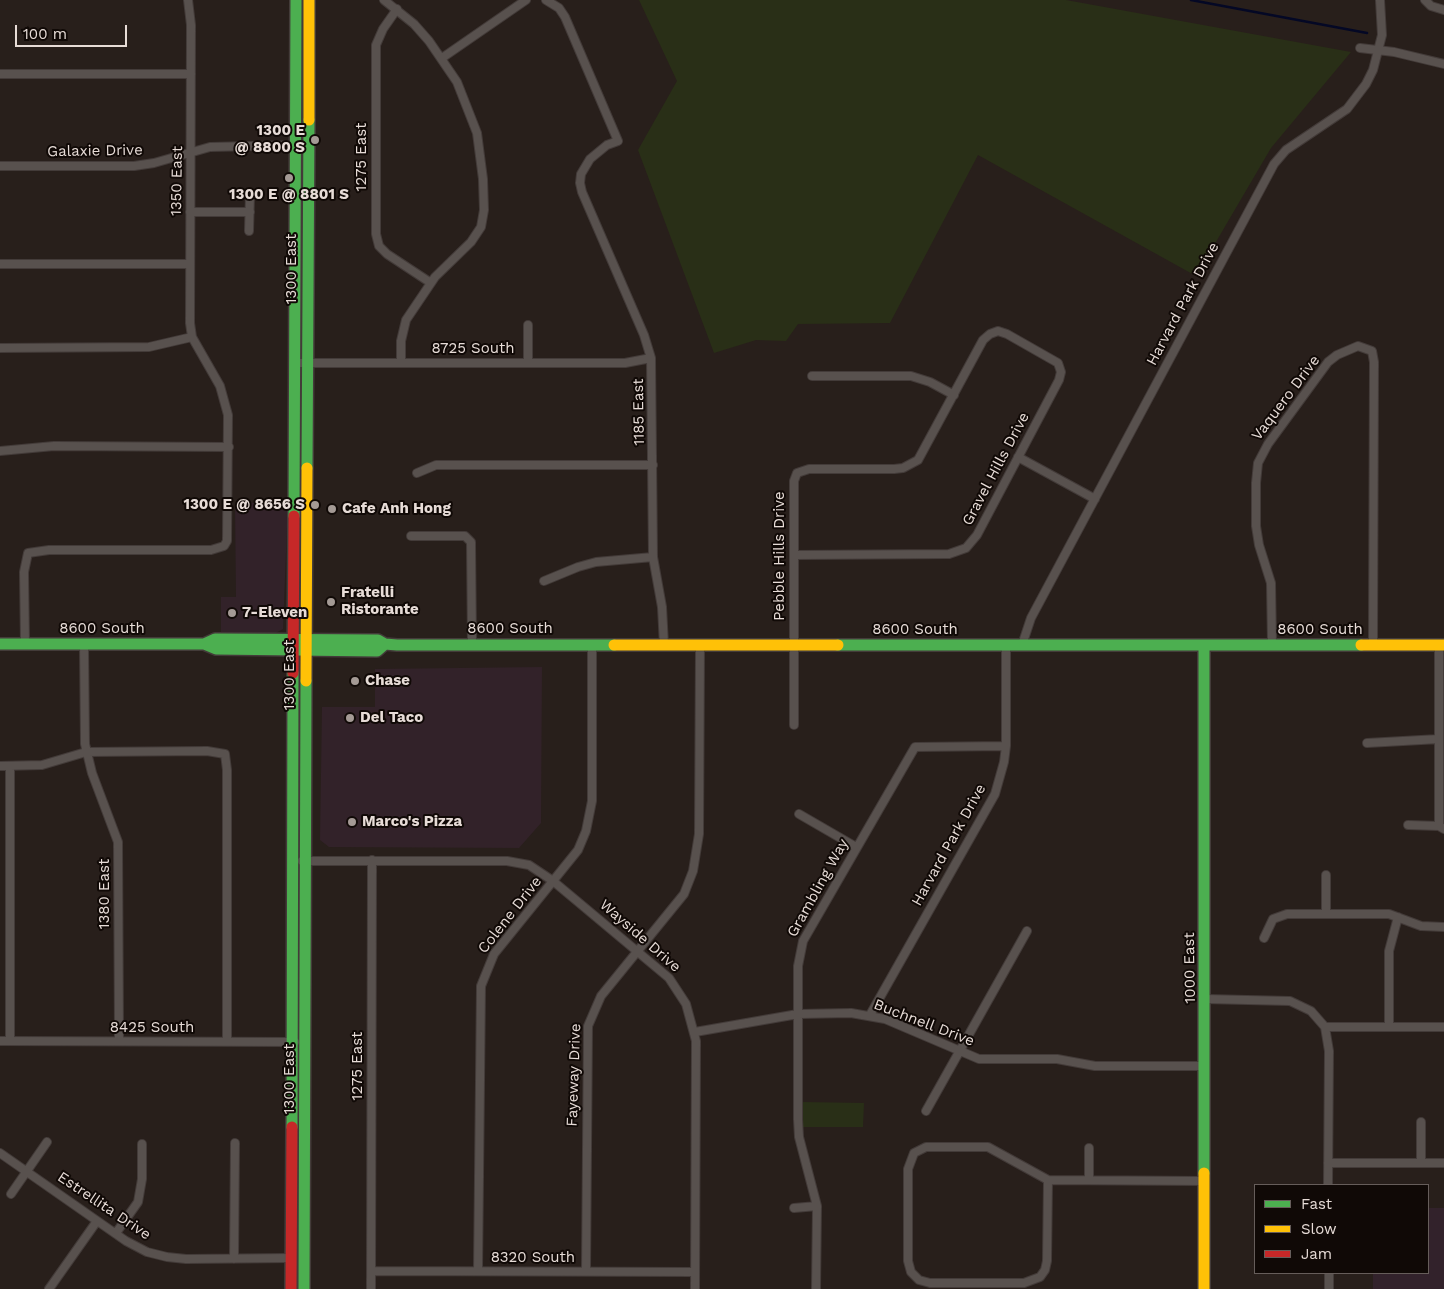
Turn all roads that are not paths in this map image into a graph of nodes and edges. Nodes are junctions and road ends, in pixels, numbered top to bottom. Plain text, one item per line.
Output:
1 (188, 0) edge
2 (296, 0) edge
3 (309, 0) edge
4 (384, 0) edge
5 (526, 0) edge
6 (546, 0) edge
7 (1380, 0) edge
8 (1425, 0) edge
9 (397, 9) junction
10 (1444, 10) edge
11 (1360, 48) dead end
12 (1379, 50) junction
13 (442, 58) junction
14 (1444, 64) edge
15 (0, 74) edge
16 (191, 74) junction
17 (295, 145) junction
18 (308, 145) junction
19 (191, 151) junction
20 (0, 166) edge
21 (250, 194) dead end
22 (190, 212) junction
23 (250, 212) junction
24 (250, 231) dead end
25 (0, 264) edge
26 (190, 264) junction
27 (430, 283) junction
28 (528, 325) dead end
29 (994, 332) joint
30 (192, 337) junction
31 (0, 348) edge
32 (651, 358) junction
33 (294, 363) junction
34 (306, 363) junction
35 (401, 363) junction
36 (528, 363) junction
37 (812, 376) dead end
38 (954, 395) junction
39 (229, 447) junction
40 (0, 451) edge
41 (1018, 457) junction
42 (653, 465) junction
43 (417, 473) dead end
44 (1095, 499) junction
45 (411, 536) dead end
46 (794, 555) junction
47 (653, 557) junction
48 (544, 580) dead end
49 (0, 644) edge
50 (24, 644) junction
51 (84, 644) junction
52 (472, 644) junction
53 (592, 644) junction
54 (700, 644) junction
55 (1272, 644) junction
56 (299, 645) junction
57 (664, 645) junction
58 (794, 645) junction
59 (1006, 645) junction
60 (1022, 645) junction
61 (1373, 645) junction
62 (1442, 645) edge
63 (1204, 646) junction
64 (794, 725) dead end
65 (1439, 739) junction
66 (1367, 743) dead end
67 (1006, 746) junction
68 (86, 752) junction
69 (0, 766) edge
70 (10, 766) junction
71 (293, 797) junction
72 (305, 800) junction
73 (799, 814) dead end
74 (1408, 825) dead end
75 (1442, 828) edge
76 (856, 847) junction
77 (372, 860) junction
78 (299, 861) junction
79 (1326, 875) dead end
80 (553, 880) junction
81 (1326, 914) junction
82 (1398, 917) junction
83 (1444, 927) edge
84 (1027, 931) dead end
85 (1264, 938) dead end
86 (638, 950) junction
87 (1205, 999) junction
88 (798, 1014) junction
89 (870, 1015) junction
90 (1388, 1026) junction
91 (1325, 1027) junction
92 (1444, 1027) edge
93 (695, 1032) junction
94 (119, 1041) junction
95 (0, 1042) edge
96 (10, 1042) junction
97 (227, 1042) junction
98 (292, 1042) junction
99 (305, 1042) junction
100 (958, 1051) junction
101 (1205, 1066) junction
102 (926, 1111) dead end
103 (1421, 1122) dead end
104 (47, 1142) dead end
105 (234, 1143) dead end
106 (142, 1144) dead end
107 (1089, 1148) dead end
108 (0, 1154) edge
109 (1328, 1163) junction
110 (1421, 1163) junction
111 (1444, 1163) edge
112 (28, 1170) junction
113 (1048, 1180) junction
114 (1089, 1180) junction
115 (1205, 1180) junction
116 (1328, 1184) edge
117 (12, 1194) dead end
118 (816, 1206) junction
119 (794, 1208) dead end
120 (97, 1220) junction
121 (116, 1233) junction
122 (234, 1258) junction
123 (291, 1258) junction
124 (370, 1271) junction
125 (478, 1272) junction
126 (586, 1272) junction
127 (695, 1272) junction
128 (1329, 1274) edge
129 (49, 1289) edge
130 (291, 1289) edge
131 (304, 1289) edge
132 (371, 1289) edge
133 (695, 1289) edge
134 (816, 1289) edge
135 (1204, 1289) edge
136 (1329, 1289) edge

1 - 16 street, 1350 East
2 - 17 main road, 1300 East
3 - 18 main road, 1300 East
4 - 9 street
5 - 13 street
6 - 32 street, 1185 East
7 - 12 street, Harvard Park Drive
8 - 10 street
9 - 13 street
9 - 27 street, 1275 East
11 - 12 street
12 - 14 street
12 - 44 street, Harvard Park Drive
13 - 27 street
15 - 16 street
16 - 19 street, 1350 East
17 - 18 street, Galaxie Drive
17 - 19 street, Galaxie Drive
17 - 33 main road, 1300 East
18 - 34 main road, 1300 East
19 - 20 street, Galaxie Drive
19 - 22 street, 1350 East
21 - 23 street
22 - 23 street
22 - 26 street, 1350 East
23 - 24 street
25 - 26 street
26 - 30 street, 1350 East
27 - 35 street
28 - 36 street
29 - 38 street, Pebble Hills Drive
29 - 41 street, Gravel Hills Drive
30 - 31 street
30 - 39 street
32 - 36 street, 8725 South
32 - 42 street, 1185 East
33 - 34 street, 8725 South
33 - 56 main road, 1300 East
34 - 35 street, 8725 South
34 - 56 main road, 1300 East
35 - 36 street, 8725 South
37 - 38 street
38 - 46 street, Pebble Hills Drive
39 - 40 street
39 - 50 street
41 - 44 street
41 - 46 street, Gravel Hills Drive
42 - 43 street
42 - 47 street, 1185 East
44 - 60 street, Harvard Park Drive
45 - 52 street
46 - 58 street, Pebble Hills Drive
47 - 48 street
47 - 57 street, 1185 East
49 - 50 main road, 8600 South
50 - 51 main road, 8600 South
51 - 56 main road, 8600 South
51 - 68 street, 1380 East
52 - 53 main road, 8600 South
52 - 56 main road, 8600 South
53 - 57 main road, 8600 South
53 - 80 street, Colene Drive
54 - 57 main road, 8600 South
54 - 58 main road, 8600 South
54 - 86 street, Fayeway Drive
55 - 61 main road, 8600 South
55 - 61 street, Vaquero Drive
55 - 63 main road, 8600 South
56 - 71 main road, 1300 East
56 - 72 main road, 1300 East
58 - 59 main road, 8600 South
58 - 64 street, Pebble Hills Drive
59 - 60 main road, 8600 South
59 - 67 street, Harvard Park Drive
60 - 63 main road, 8600 South
61 - 62 main road, 8600 South
62 - 65 street
63 - 87 main road, 1000 East
65 - 66 street
65 - 75 street
67 - 76 street, Grambling Way
67 - 89 street, Harvard Park Drive
68 - 70 street
68 - 94 street, 1380 East
68 - 97 street
69 - 70 street
70 - 96 street
71 - 72 main road
71 - 78 main road, 1300 East
72 - 78 main road, 1300 East
73 - 76 street
74 - 75 street
76 - 88 street, Grambling Way
77 - 78 street, Wayside Drive
77 - 80 street, Wayside Drive
77 - 124 street, 1275 East
78 - 98 main road, 1300 East
78 - 99 main road, 1300 East
79 - 81 street
80 - 86 street, Wayside Drive
80 - 125 street, Colene Drive
81 - 82 street
81 - 85 street
82 - 83 street
82 - 90 street
84 - 100 street
86 - 93 street, Wayside Drive
86 - 126 street, Fayeway Drive
87 - 91 street
87 - 101 main road, 1000 East
88 - 89 street, Buchnell Drive
88 - 93 street, Buchnell Drive
88 - 118 street, Grambling Way
89 - 100 street, Buchnell Drive
90 - 91 street
90 - 92 street
91 - 109 street
93 - 127 street, Wayside Drive
94 - 96 street, 8425 South
94 - 97 street, 8425 South
95 - 96 street, 8425 South
97 - 98 street, 8425 South
98 - 99 street, 8425 South
98 - 123 main road, 1300 East
99 - 131 main road, 1300 East
100 - 101 street, Buchnell Drive
100 - 102 street
101 - 115 main road, 1000 East
103 - 110 street
104 - 112 street
105 - 122 street
106 - 121 street
107 - 114 street
108 - 112 street, Estrellita Drive
109 - 110 street
109 - 116 street
110 - 111 street
112 - 117 street
112 - 120 street, Estrellita Drive
113 - 113 street
113 - 114 street
114 - 115 street
115 - 135 main road, 1000 East
118 - 119 street
118 - 134 street, Grambling Way
120 - 121 street, Estrellita Drive
120 - 129 street
121 - 122 street, Estrellita Drive
122 - 123 street, Estrellita Drive
123 - 130 main road, 1300 East
124 - 125 street, 8320 South
124 - 132 street, 1275 East
125 - 126 street, 8320 South
126 - 127 street, 8320 South
127 - 133 street, Wayside Drive
128 - 136 street

